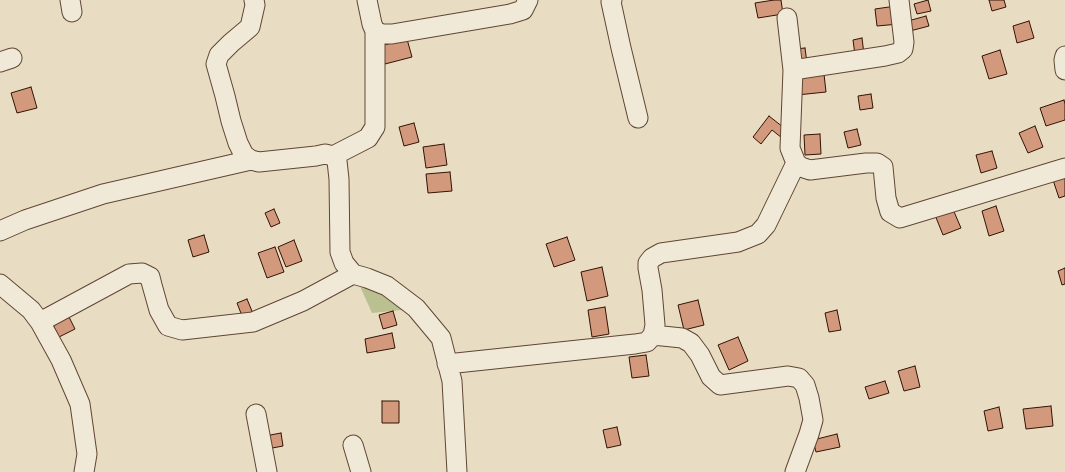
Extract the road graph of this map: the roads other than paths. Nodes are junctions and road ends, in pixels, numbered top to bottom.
1 (254, 0) edge
2 (367, 0) edge
3 (528, 0) edge
4 (612, 0) edge
5 (899, 0) edge
6 (787, 18) dead end
7 (375, 31) junction
8 (1065, 56) edge
9 (793, 70) junction
10 (1065, 70) edge
11 (638, 118) dead end
12 (333, 156) junction
13 (251, 160) junction
14 (796, 163) junction
15 (1065, 168) edge
16 (0, 231) edge
17 (352, 274) junction
18 (0, 284) edge
19 (40, 322) junction
20 (653, 335) junction
21 (447, 364) junction
22 (256, 414) dead end
23 (353, 445) dead end
24 (84, 472) edge
25 (267, 472) edge
26 (361, 472) edge
27 (457, 472) edge
28 (795, 472) edge

1 - 13 street
2 - 7 street
3 - 7 street
4 - 11 street
5 - 9 street
6 - 9 street
7 - 12 street
8 - 10 street
9 - 14 street
12 - 13 street
12 - 17 street
13 - 16 street
14 - 15 street
14 - 20 street
17 - 19 street
17 - 21 street
18 - 19 street
19 - 24 street
20 - 21 street
20 - 28 street
21 - 27 street
22 - 25 street
23 - 26 street

